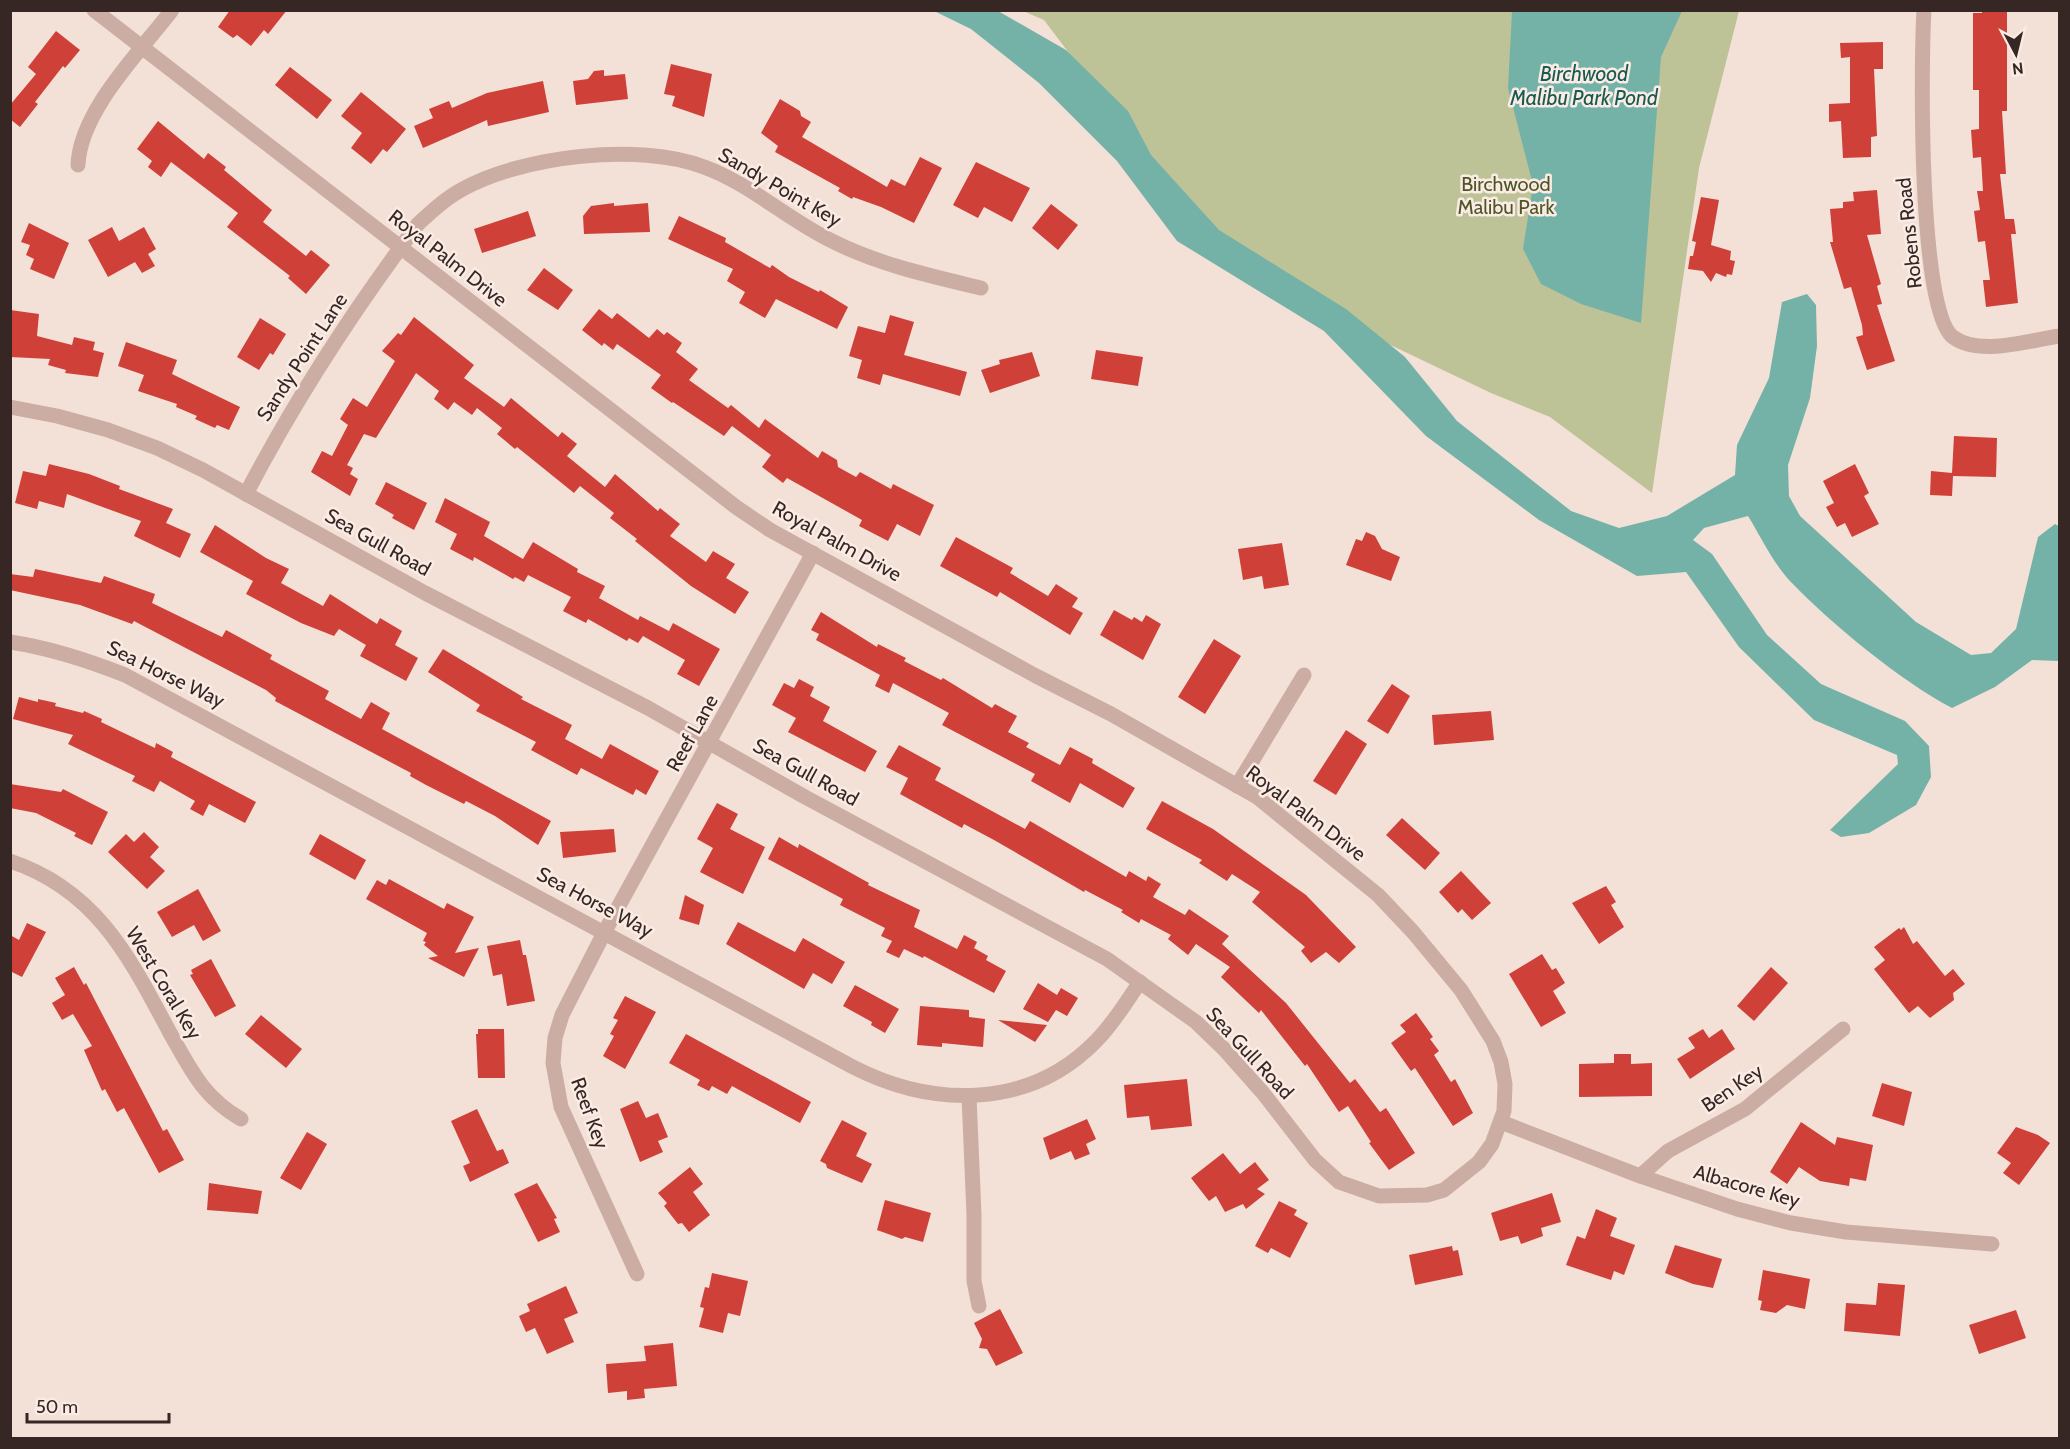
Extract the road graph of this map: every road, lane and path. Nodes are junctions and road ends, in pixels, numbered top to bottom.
1 (94, 10) edge
2 (172, 10) edge
3 (1924, 10) edge
4 (143, 48) junction
5 (78, 165) dead end
6 (401, 247) junction
7 (981, 288) dead end
8 (2060, 336) edge
9 (10, 407) edge
10 (246, 494) junction
11 (813, 553) junction
12 (10, 642) edge
13 (1304, 675) dead end
14 (710, 743) junction
15 (1237, 786) junction
16 (10, 861) edge
17 (605, 931) junction
18 (1140, 982) junction
19 (1843, 1029) dead end
20 (969, 1096) junction
21 (241, 1119) dead end
22 (1501, 1122) junction
23 (1640, 1176) junction
24 (1992, 1244) dead end
25 (637, 1274) dead end
26 (979, 1306) dead end

1 - 4 street, Royal Palm Drive
2 - 4 street
3 - 8 street, Robens Road
4 - 5 street
4 - 6 street, Royal Palm Drive
6 - 7 street, Sandy Point Key
6 - 10 street, Sandy Point Lane
6 - 11 street, Royal Palm Drive
9 - 10 street, Sea Gull Road
10 - 14 street, Sea Gull Road
11 - 14 street, Reef Lane
11 - 15 street, Royal Palm Drive
12 - 17 street, Sea Horse Way
13 - 15 street
14 - 17 street, Reef Lane
14 - 18 street, Sea Gull Road
15 - 22 street, Royal Palm Drive
16 - 21 street, West Coral Key
17 - 20 street, Sea Horse Way
17 - 25 street, Reef Key
18 - 20 street, Sea Horse Way
18 - 22 street, Sea Gull Road
19 - 23 street, Ben Key
20 - 26 street
22 - 23 street, Albacore Key
23 - 24 street, Albacore Key

